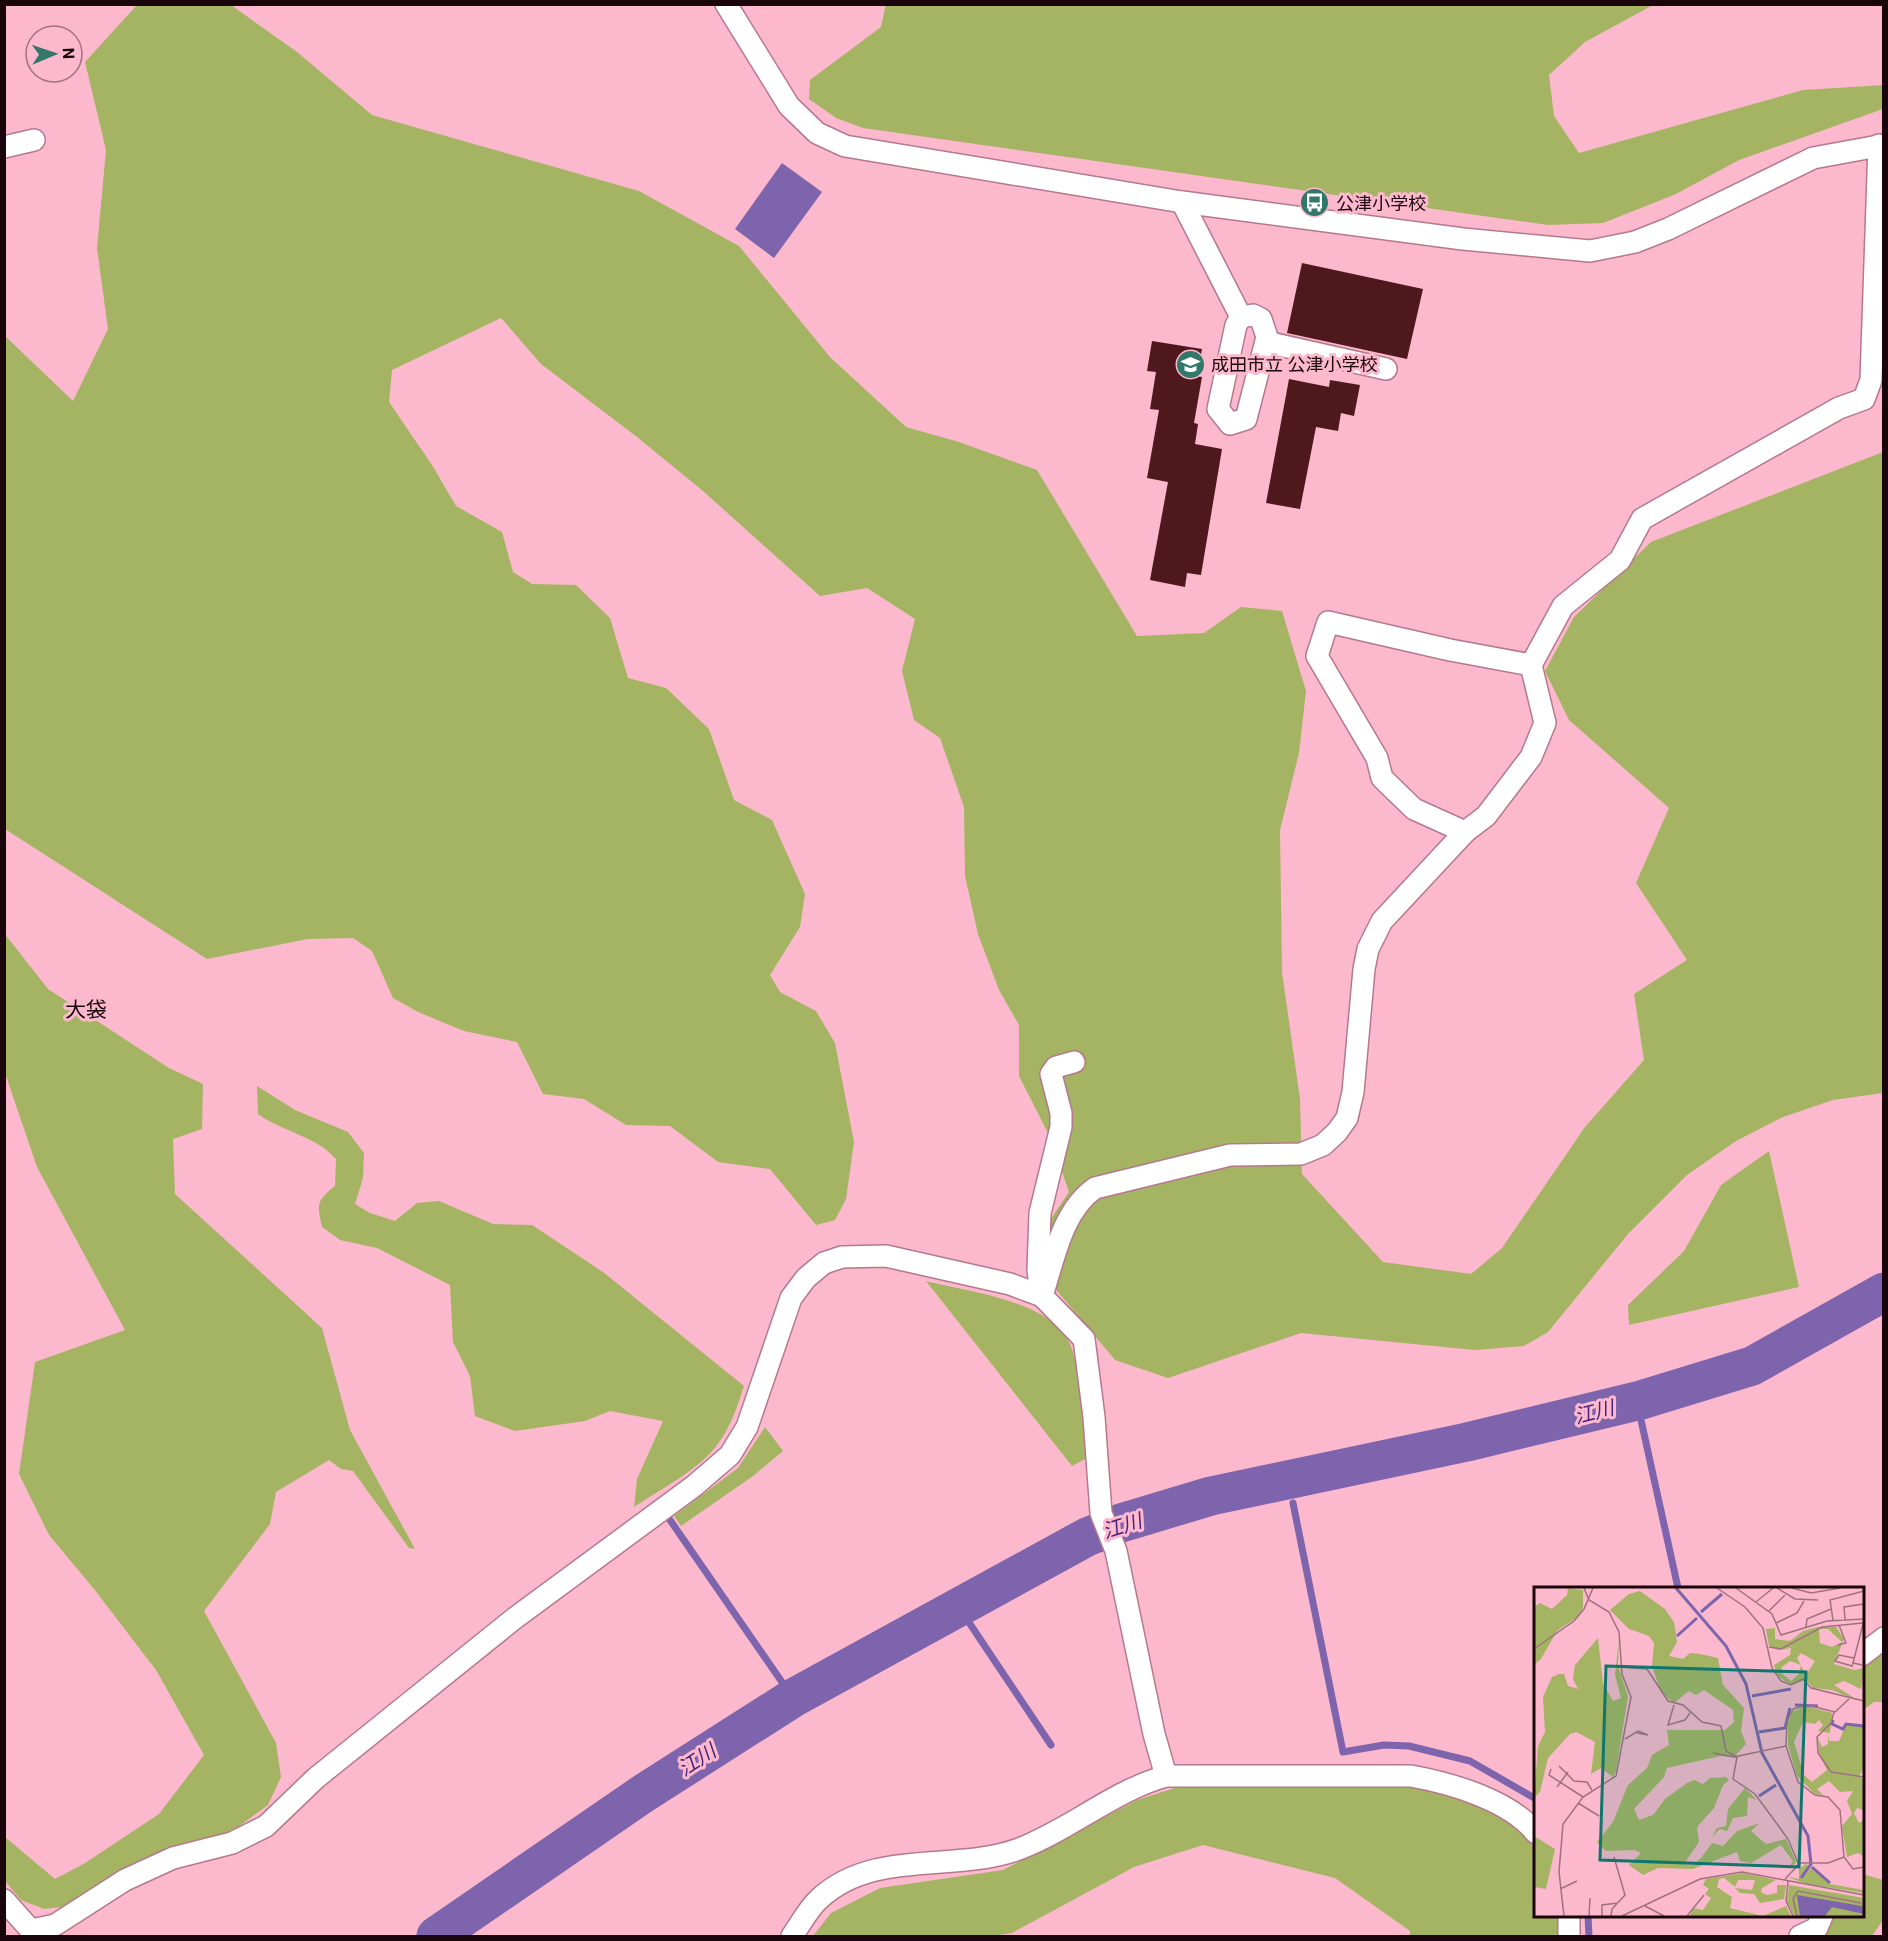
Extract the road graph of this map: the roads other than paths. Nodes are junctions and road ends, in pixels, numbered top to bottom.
1 (726, 4) edge
2 (34, 140) dead end
3 (1881, 145) edge
4 (4, 147) edge
5 (1182, 202) junction
6 (1241, 317) junction
7 (1266, 342) junction
8 (1386, 369) dead end
9 (1531, 665) junction
10 (1465, 832) junction
11 (1074, 1062) dead end
12 (1042, 1296) junction
13 (1884, 1638) edge
14 (1864, 1653) edge
15 (1166, 1776) junction
16 (1534, 1831) edge
17 (4, 1900) edge
18 (1569, 1917) edge
19 (1822, 1917) edge
20 (34, 1934) edge
21 (792, 1936) edge
22 (1569, 1936) edge
23 (1800, 1936) edge

1 - 5 street
2 - 4 street
3 - 5 street
3 - 9 street
5 - 6 street
6 - 7 street
6 - 7 street
7 - 8 street
9 - 10 street
9 - 10 street
10 - 12 street
11 - 12 street
12 - 15 street
12 - 20 street
13 - 14 street
15 - 16 street
15 - 21 street
17 - 20 street
18 - 22 street
19 - 23 street

